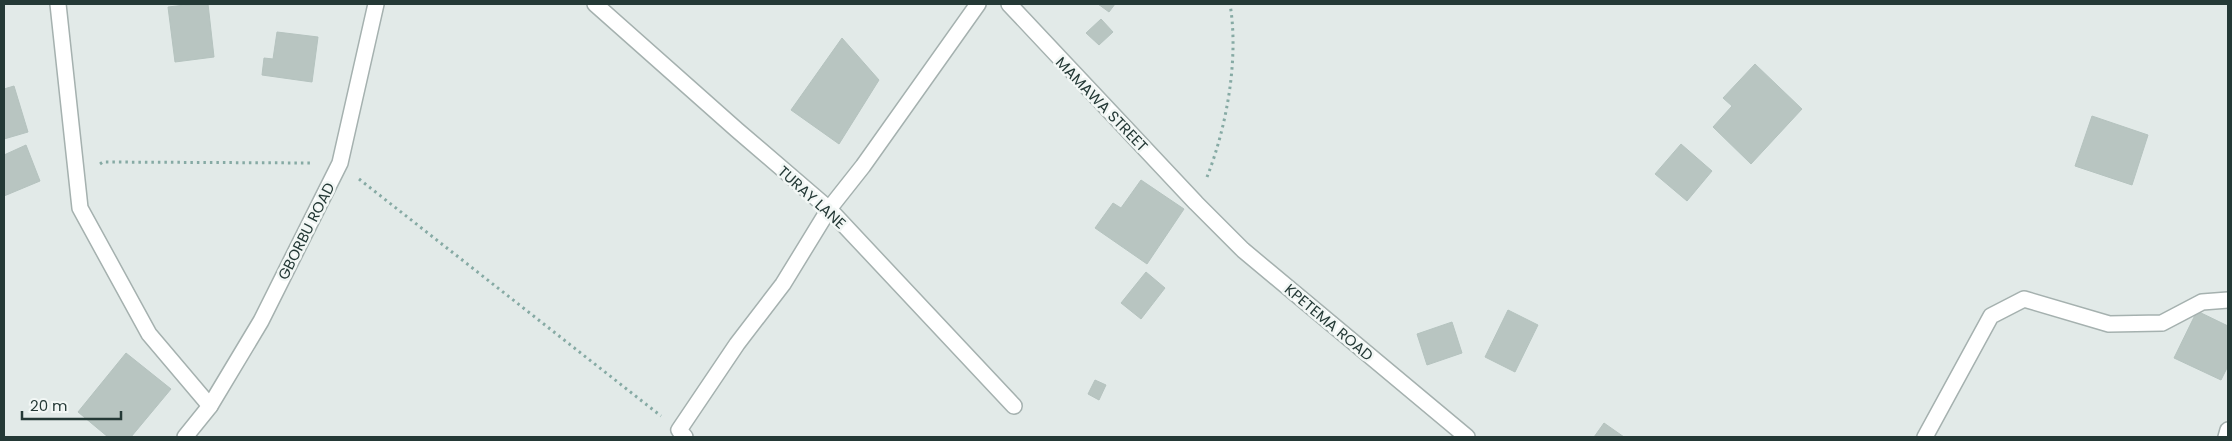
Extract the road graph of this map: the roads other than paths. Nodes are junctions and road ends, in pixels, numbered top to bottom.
1 (58, 4) edge
2 (376, 4) edge
3 (595, 4) edge
4 (978, 4) edge
5 (1008, 4) edge
6 (1196, 202) joint
7 (829, 209) junction
8 (2228, 300) edge
9 (210, 406) junction
10 (1014, 406) dead end
11 (2228, 430) edge
12 (682, 433) edge
13 (185, 437) edge
14 (1467, 437) edge
15 (1925, 437) edge
16 (2226, 437) edge

1 - 9 street
2 - 9 street, GBORBU ROAD
3 - 7 street, TURAY LANE
4 - 7 street
5 - 6 street, MAMAWA STREET
6 - 14 street, KPETEMA ROAD
7 - 10 street, TURAY LANE
7 - 12 street
8 - 15 street
9 - 13 street, GBORBU ROAD
11 - 16 street

